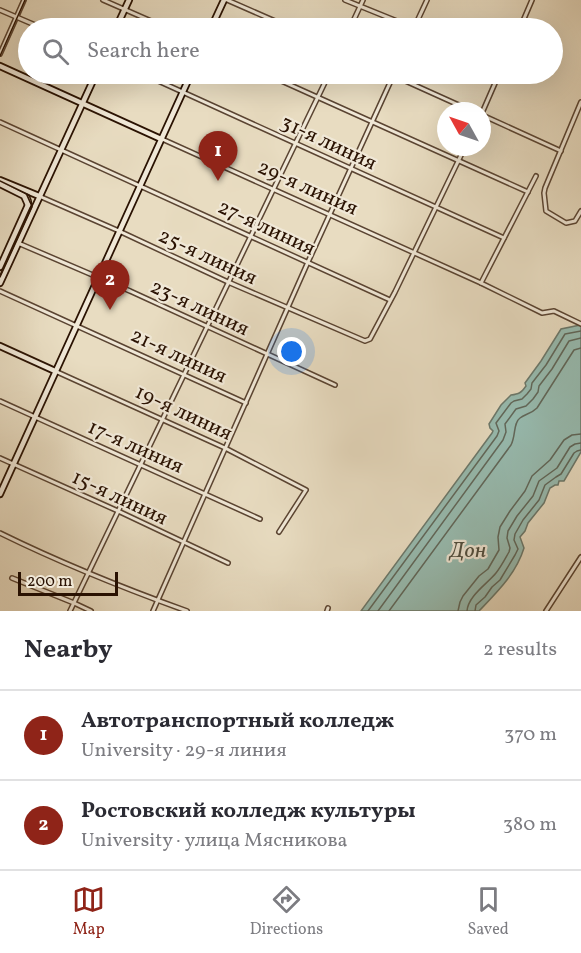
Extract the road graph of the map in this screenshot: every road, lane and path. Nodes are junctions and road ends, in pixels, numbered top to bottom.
1 (24, 0) edge
2 (103, 0) edge
3 (129, 0) edge
4 (226, 0) edge
5 (345, 0) edge
6 (363, 0) edge
7 (427, 0) edge
8 (532, 0) edge
9 (360, 7) junction
10 (124, 9) junction
11 (0, 10) edge
12 (16, 17) junction
13 (120, 18) edge
14 (144, 18) edge
15 (216, 18) edge
16 (268, 18) edge
17 (355, 18) edge
18 (388, 18) edge
19 (419, 18) edge
20 (524, 18) edge
21 (0, 54) edge
22 (0, 66) edge
23 (18, 74) edge
24 (40, 84) edge
25 (91, 84) edge
26 (164, 84) edge
27 (186, 84) edge
28 (289, 84) edge
29 (324, 84) edge
30 (388, 84) edge
31 (414, 84) edge
32 (496, 84) edge
33 (182, 92) junction
34 (318, 97) junction
35 (453, 102) edge
36 (487, 102) edge
37 (581, 102) edge
38 (82, 103) junction
39 (491, 118) edge
40 (0, 122) edge
41 (372, 122) junction
42 (161, 139) junction
43 (296, 143) junction
44 (60, 150) junction
45 (561, 151) junction
46 (460, 156) edge
47 (458, 161) junction
48 (351, 168) junction
49 (536, 176) dead end
50 (0, 182) edge
51 (140, 185) junction
52 (273, 189) junction
53 (528, 192) junction
54 (39, 196) junction
55 (28, 205) junction
56 (436, 208) junction
57 (581, 211) edge
58 (330, 214) junction
59 (119, 231) junction
60 (250, 235) junction
61 (504, 238) junction
62 (18, 243) junction
63 (414, 253) junction
64 (308, 262) junction
65 (0, 267) edge
66 (98, 277) junction
67 (228, 282) junction
68 (481, 283) junction
69 (0, 284) edge
70 (0, 291) edge
71 (390, 300) junction
72 (287, 308) junction
73 (581, 324) edge
74 (76, 325) junction
75 (207, 327) junction
76 (0, 346) edge
77 (267, 355) junction
78 (55, 371) junction
79 (184, 374) junction
80 (335, 385) dead end
81 (0, 401) edge
82 (246, 403) junction
83 (36, 417) junction
84 (162, 420) junction
85 (225, 448) junction
86 (0, 458) edge
87 (14, 464) junction
88 (141, 466) junction
89 (205, 493) junction
90 (0, 494) edge
91 (118, 511) junction
92 (260, 519) dead end
93 (279, 532) dead end
94 (0, 533) edge
95 (184, 542) junction
96 (581, 557) edge
97 (228, 563) dead end
98 (88, 573) junction
99 (12, 578) dead end
100 (158, 600) junction
101 (74, 603) junction
102 (70, 611) edge
103 (91, 611) edge
104 (153, 611) edge
105 (187, 611) edge
106 (546, 611) edge

1 - 12 street
2 - 10 street
3 - 10 main road
4 - 15 main road
4 - 16 street
5 - 9 street
6 - 9 street
7 - 19 street
8 - 20 street
9 - 17 street
9 - 18 street
10 - 13 main road
10 - 14 street
11 - 12 street
12 - 21 street
22 - 23 main road, 29-я линия
24 - 38 main road, 29-я линия
25 - 38 main road
26 - 33 street, 31-я линия
27 - 33 main road
28 - 34 street
29 - 34 street
30 - 41 street
31 - 35 street
32 - 36 street
33 - 42 main road
33 - 43 street, 31-я линия
34 - 41 street
34 - 43 street
37 - 45 street
38 - 42 main road, 29-я линия
38 - 44 main road
39 - 45 street
40 - 44 street, 27-я линия
41 - 47 street
41 - 48 street
42 - 51 main road
42 - 52 street, 29-я линия
43 - 48 street, 31-я линия
43 - 52 street
44 - 51 street, 27-я линия
44 - 54 main road
45 - 57 street
46 - 47 street
47 - 53 street
47 - 56 street
48 - 56 street, 31-я линия
48 - 58 street
49 - 53 street
50 - 54 main road
50 - 55 main road
51 - 59 main road
51 - 60 street, 27-я линия
52 - 58 street, 29-я линия
52 - 60 street
53 - 61 street
54 - 55 main road
54 - 59 street, 25-я линия
54 - 62 main road
55 - 65 main road
56 - 61 street, 31-я линия
56 - 63 street
58 - 63 street, 29-я линия
58 - 64 street
59 - 66 main road
59 - 67 street, 25-я линия
60 - 64 street, 27-я линия
60 - 67 street
61 - 68 street
62 - 66 street, 23-я линия
62 - 69 main road
63 - 68 street, 29-я линия
63 - 71 street
64 - 71 street, 27-я линия
64 - 72 street
66 - 74 main road
66 - 75 street, 23-я линия
67 - 72 street, 25-я линия
67 - 75 street
68 - 73 street, 29-я линия
70 - 74 street, 21-я линия
71 - 72 street, 25-я линия
72 - 77 street
74 - 78 main road
74 - 79 street, 21-я линия
75 - 77 street, 23-я линия
75 - 79 street
76 - 78 main road, 19-я линия
77 - 80 street, 23-я линия
77 - 82 street
78 - 83 main road
78 - 84 street, 19-я линия
79 - 82 street, 21-я линия
79 - 84 street
81 - 83 street, 17-я линия
82 - 85 street
83 - 87 main road
83 - 88 street, 17-я линия
84 - 85 street, 19-я линия
84 - 88 street
85 - 89 street
85 - 93 street, 19-я линия
86 - 87 street, 15-я линия
87 - 90 main road
87 - 91 street, 15-я линия
88 - 89 street, 17-я линия
88 - 91 street
89 - 92 street, 17-я линия
89 - 95 street
91 - 95 street, 15-я линия
91 - 98 street
94 - 98 street
95 - 97 street, 15-я линия
95 - 100 street
96 - 106 street
98 - 100 street
98 - 101 street
99 - 101 street
100 - 104 street
100 - 105 street
101 - 102 street
101 - 103 street

